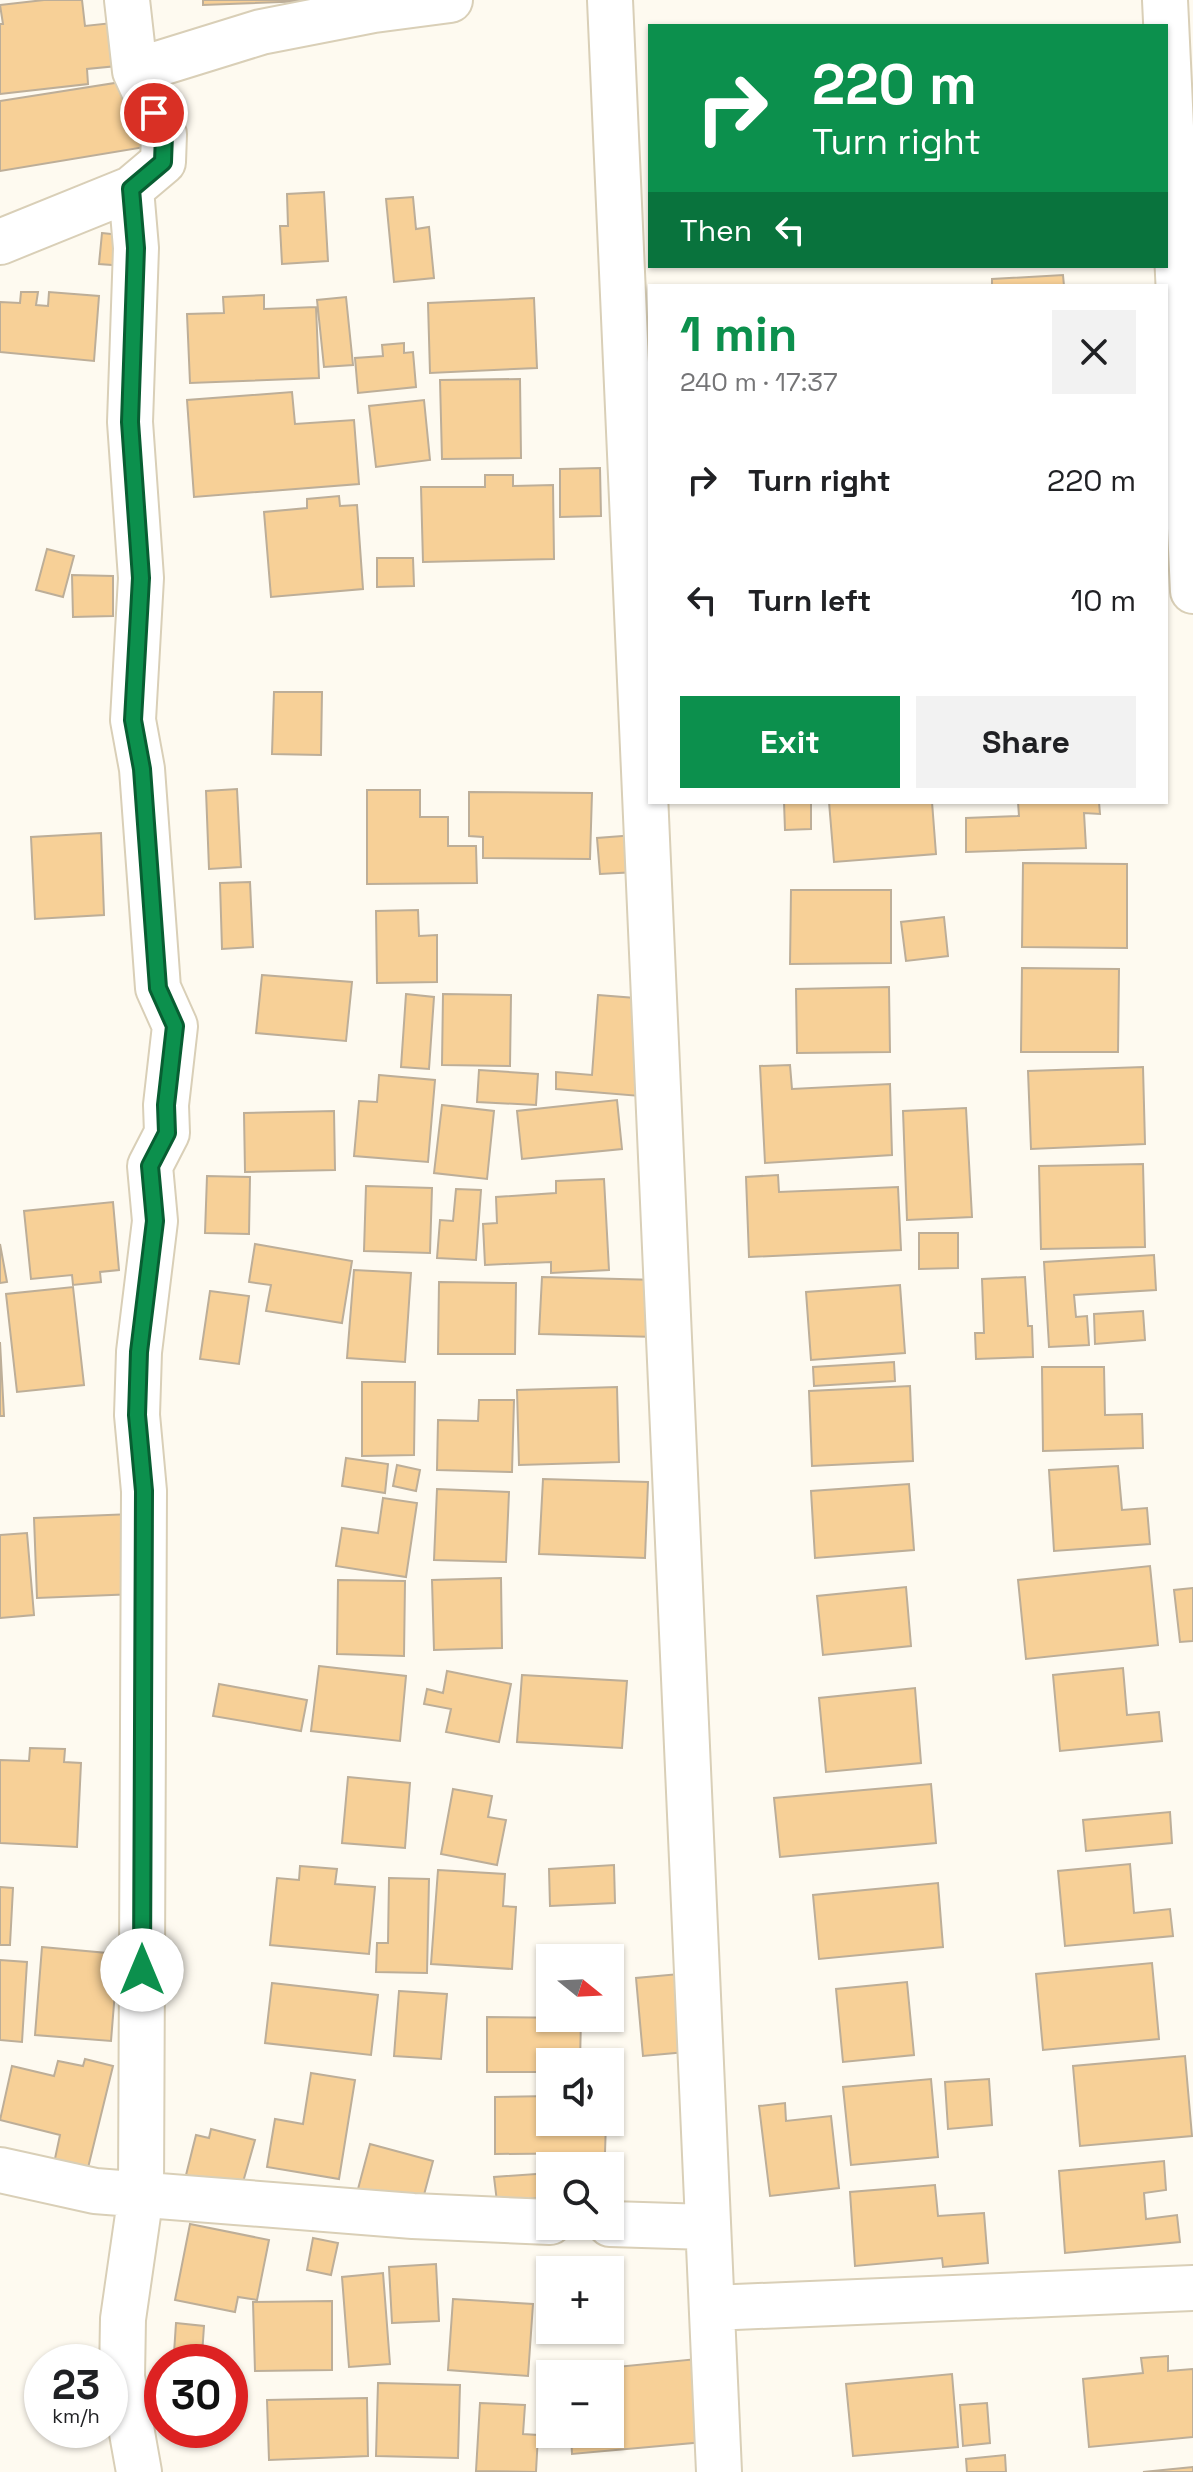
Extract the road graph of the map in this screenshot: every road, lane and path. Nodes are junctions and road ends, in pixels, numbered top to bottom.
1 (127, 0) edge
2 (450, 0) edge
3 (610, 0) edge
4 (1165, 0) edge
5 (1166, 24) edge
6 (1168, 63) edge
7 (135, 71) junction
8 (131, 189) junction
9 (0, 242) edge
10 (1193, 591) edge
11 (0, 2170) edge
12 (141, 2194) junction
13 (536, 2221) edge
14 (624, 2224) edge
15 (707, 2227) junction
16 (1193, 2288) edge
17 (712, 2308) junction
18 (139, 2472) edge
19 (719, 2472) edge

1 - 7 street
2 - 7 street
3 - 15 street
4 - 5 street
6 - 10 street
7 - 8 street
8 - 9 street
8 - 12 street
11 - 12 street
12 - 13 street
12 - 18 street
14 - 15 street
15 - 17 street
16 - 17 street
17 - 19 street

